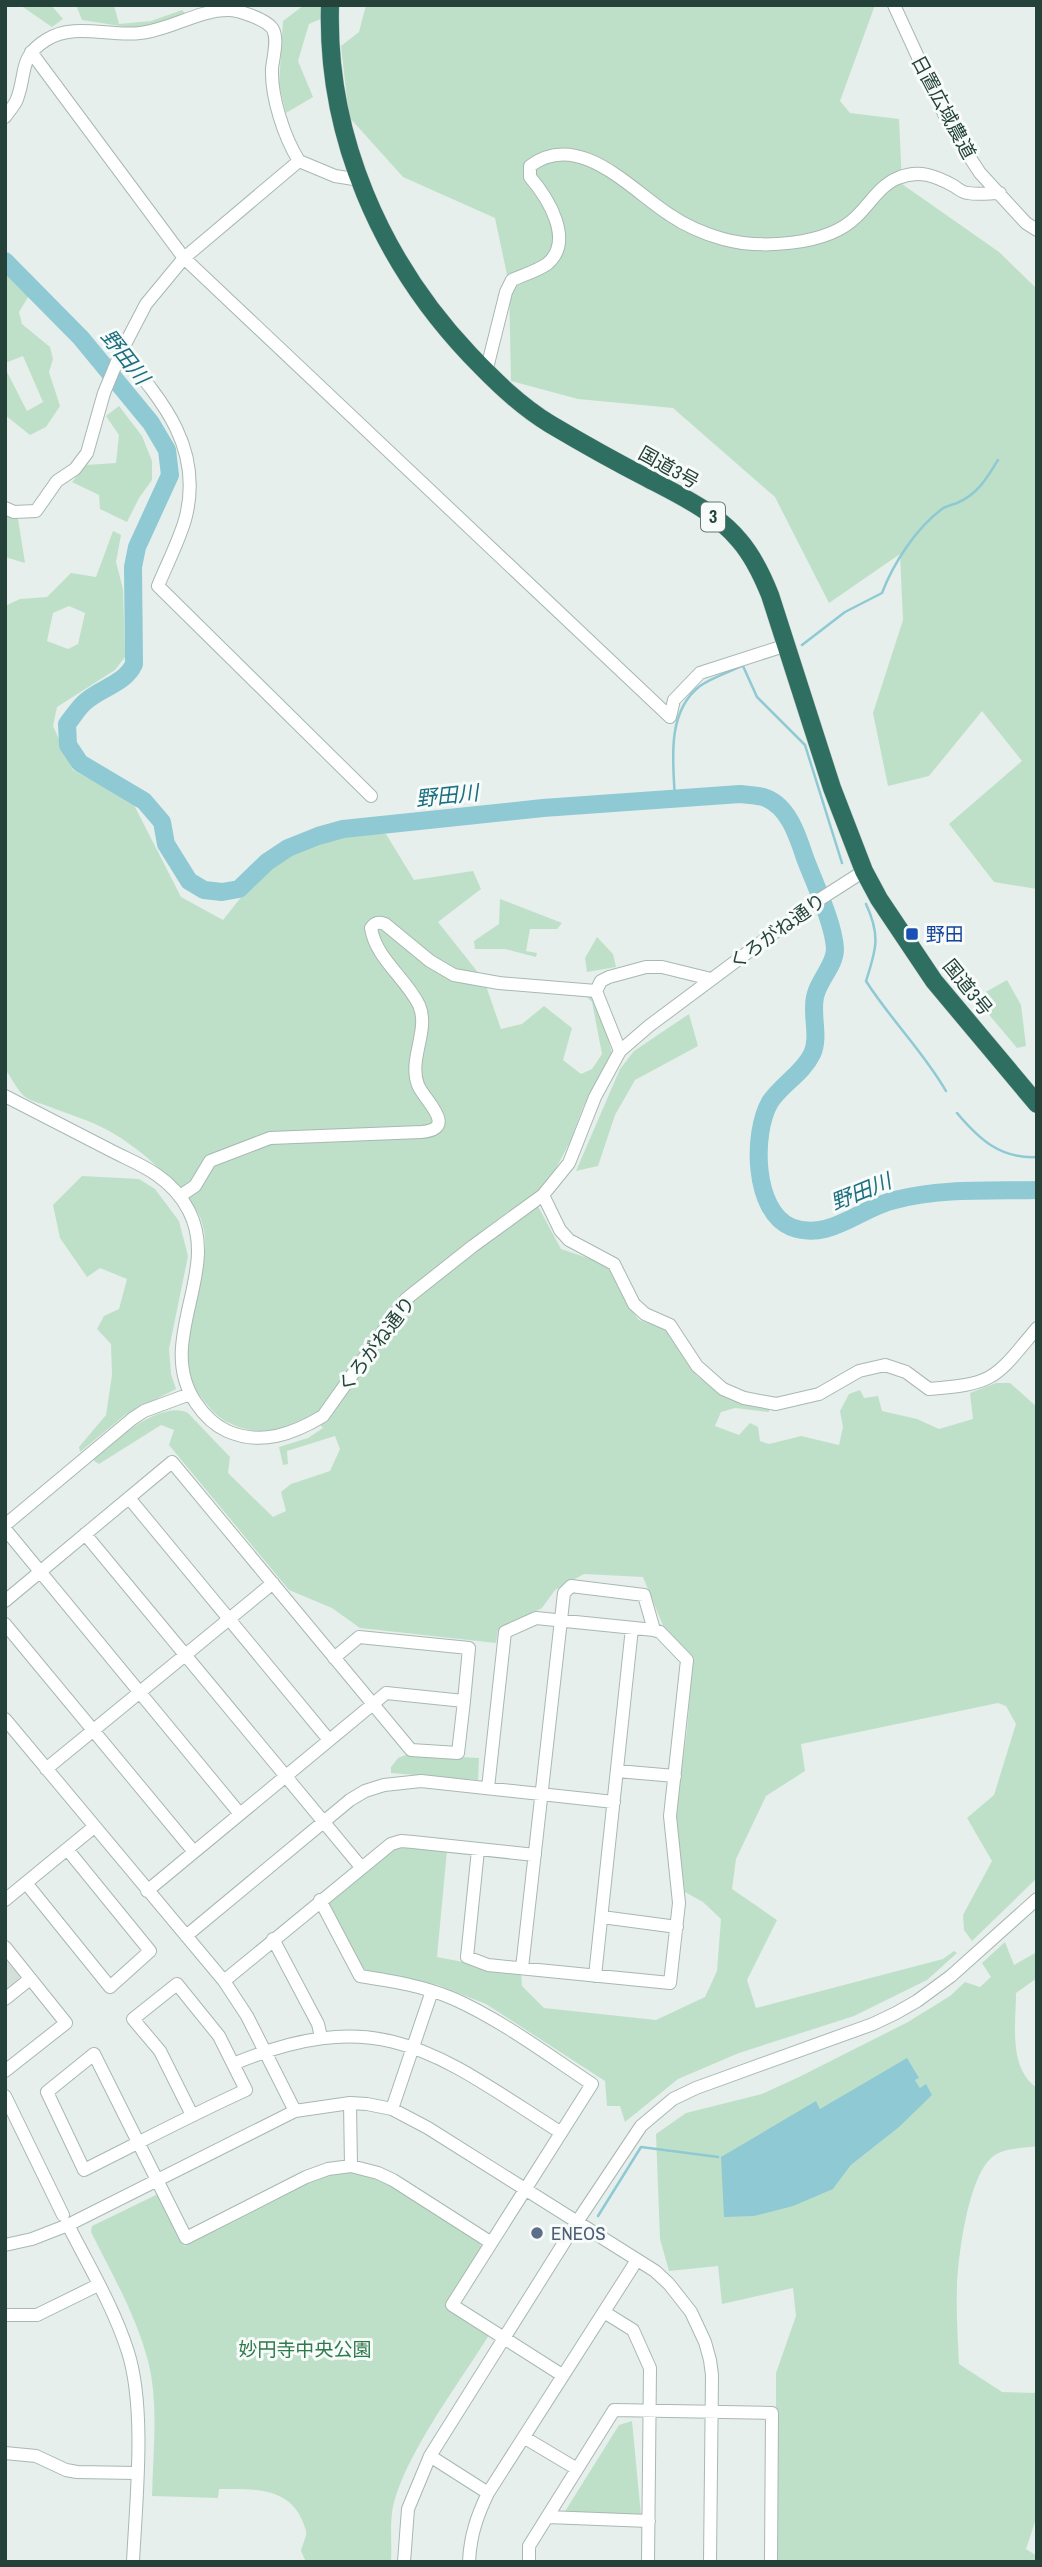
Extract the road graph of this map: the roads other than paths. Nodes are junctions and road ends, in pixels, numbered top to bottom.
1 (894, 5) edge
2 (331, 9) edge
3 (30, 52) junction
4 (5, 117) edge
5 (299, 160) junction
6 (360, 180) junction
7 (1000, 193) junction
8 (1037, 230) edge
9 (184, 258) junction
10 (119, 356) junction
11 (486, 372) junction
12 (5, 508) edge
13 (787, 645) junction
14 (371, 796) dead end
15 (864, 871) junction
16 (711, 979) junction
17 (596, 991) junction
18 (620, 1051) junction
19 (6, 1094) edge
20 (1037, 1104) edge
21 (543, 1195) junction
22 (180, 1196) junction
23 (1037, 1328) edge
24 (190, 1394) junction
25 (129, 1498) junction
26 (5, 1527) edge
27 (85, 1534) junction
28 (40, 1571) junction
29 (272, 1583) junction
30 (5, 1601) edge
31 (229, 1619) junction
32 (560, 1621) junction
33 (5, 1624) edge
34 (632, 1628) junction
35 (653, 1630) junction
36 (185, 1655) junction
37 (334, 1658) junction
38 (140, 1692) junction
39 (464, 1701) junction
40 (373, 1704) junction
41 (5, 1719) edge
42 (93, 1730) junction
43 (330, 1740) junction
44 (46, 1769) junction
45 (617, 1771) junction
46 (286, 1776) junction
47 (675, 1776) junction
48 (488, 1788) junction
49 (541, 1794) junction
50 (614, 1802) junction
51 (240, 1814) junction
52 (324, 1822) junction
53 (94, 1827) junction
54 (67, 1849) junction
55 (478, 1850) junction
56 (194, 1852) junction
57 (535, 1855) junction
58 (361, 1867) junction
59 (26, 1883) junction
60 (148, 1891) junction
61 (1037, 1899) edge
62 (5, 1900) edge
63 (320, 1900) junction
64 (602, 1917) junction
65 (677, 1927) junction
66 (186, 1936) junction
67 (274, 1939) junction
68 (5, 1947) edge
69 (522, 1968) junction
70 (596, 1976) junction
71 (30, 1979) junction
72 (224, 1981) junction
73 (432, 1991) junction
74 (5, 1999) edge
75 (321, 2037) junction
76 (414, 2046) junction
77 (265, 2050) junction
78 (233, 2064) junction
79 (5, 2071) edge
80 (5, 2096) edge
81 (350, 2103) junction
82 (392, 2109) junction
83 (295, 2111) junction
84 (192, 2115) junction
85 (560, 2132) junction
86 (139, 2143) junction
87 (351, 2166) junction
88 (157, 2180) junction
89 (525, 2188) junction
90 (65, 2220) junction
91 (577, 2222) junction
92 (490, 2242) junction
93 (5, 2245) edge
94 (636, 2260) junction
95 (98, 2285) junction
96 (604, 2312) junction
97 (5, 2315) edge
98 (505, 2339) junction
99 (562, 2375) junction
100 (649, 2410) junction
101 (711, 2410) junction
102 (525, 2438) junction
103 (5, 2453) edge
104 (430, 2456) junction
105 (576, 2469) junction
106 (136, 2473) junction
107 (488, 2493) junction
108 (547, 2517) junction
109 (649, 2521) junction
110 (133, 2562) edge
111 (404, 2562) edge
112 (469, 2562) edge
113 (529, 2562) edge
114 (648, 2562) edge
115 (710, 2562) edge
116 (771, 2562) edge

1 - 7 street, 日置広域農道
2 - 6 highway, 国道3号 / 3
3 - 4 street
3 - 5 street
3 - 9 street
5 - 6 street
5 - 9 street
6 - 11 highway, 国道3号 / 3
7 - 8 street, 日置広域農道
7 - 11 street
9 - 10 street
9 - 13 street
10 - 12 street
10 - 14 street
11 - 13 highway, 国道3号 / 3
13 - 15 highway, 国道3号 / 3
15 - 16 street, くろがね通り
15 - 20 highway, 国道3号 / 3
16 - 17 street
16 - 18 street, くろがね通り
17 - 18 street
17 - 22 street
18 - 21 street, くろがね通り
19 - 22 street, くろがね通り
21 - 23 street
21 - 24 street, くろがね通り
22 - 24 street, くろがね通り
24 - 26 street
25 - 27 street
25 - 29 street
25 - 31 street
26 - 28 street
27 - 28 street
27 - 36 street
28 - 30 street
28 - 38 street
29 - 31 street
29 - 37 street
31 - 36 street
31 - 43 street
32 - 34 street
32 - 35 street
32 - 48 street
32 - 49 street
33 - 42 street
34 - 35 street
34 - 45 street
35 - 47 street
36 - 38 street
36 - 46 street
37 - 39 street
37 - 40 street
38 - 42 street
38 - 51 street
39 - 40 street
39 - 40 street
40 - 43 street
41 - 44 street
42 - 44 street
42 - 56 street
43 - 46 street
44 - 53 street
45 - 47 street
45 - 50 street
46 - 51 street
46 - 52 street
47 - 65 street
48 - 49 street
48 - 52 street
49 - 50 street
49 - 57 street
50 - 64 street
51 - 56 street
52 - 58 street
52 - 66 street
53 - 54 street
53 - 60 street
54 - 59 street
54 - 59 street
55 - 57 street
55 - 58 street
55 - 69 street
56 - 60 street
57 - 69 street
58 - 63 street
59 - 62 street
60 - 66 street
61 - 91 street
63 - 67 street
63 - 73 street
64 - 65 street
64 - 70 street
65 - 70 street
66 - 72 street
67 - 72 street
67 - 75 street
68 - 71 street
69 - 70 street
71 - 74 street
71 - 79 street
72 - 77 street
73 - 76 street
73 - 85 street
75 - 76 street
75 - 77 street
76 - 82 street
76 - 85 street
77 - 78 street
77 - 83 street
78 - 84 street
78 - 84 street
80 - 90 street
81 - 82 street
81 - 83 street
81 - 87 street
82 - 89 street
83 - 88 street
84 - 86 street
85 - 89 street
86 - 86 street
86 - 88 street
87 - 88 street
87 - 92 street
88 - 90 street
89 - 91 street
89 - 92 street
90 - 93 street
90 - 95 street
91 - 94 street
91 - 98 street
92 - 98 street
94 - 96 street
94 - 101 street
95 - 97 street
95 - 106 street
96 - 99 street
96 - 100 street
98 - 99 street
98 - 104 street
99 - 102 street
100 - 101 street
100 - 105 street
100 - 109 street
101 - 115 street
101 - 116 street
102 - 105 street
102 - 107 street
103 - 106 street
104 - 107 street
104 - 111 street
105 - 108 street
106 - 110 street
107 - 112 street
108 - 109 street
108 - 113 street
109 - 114 street

